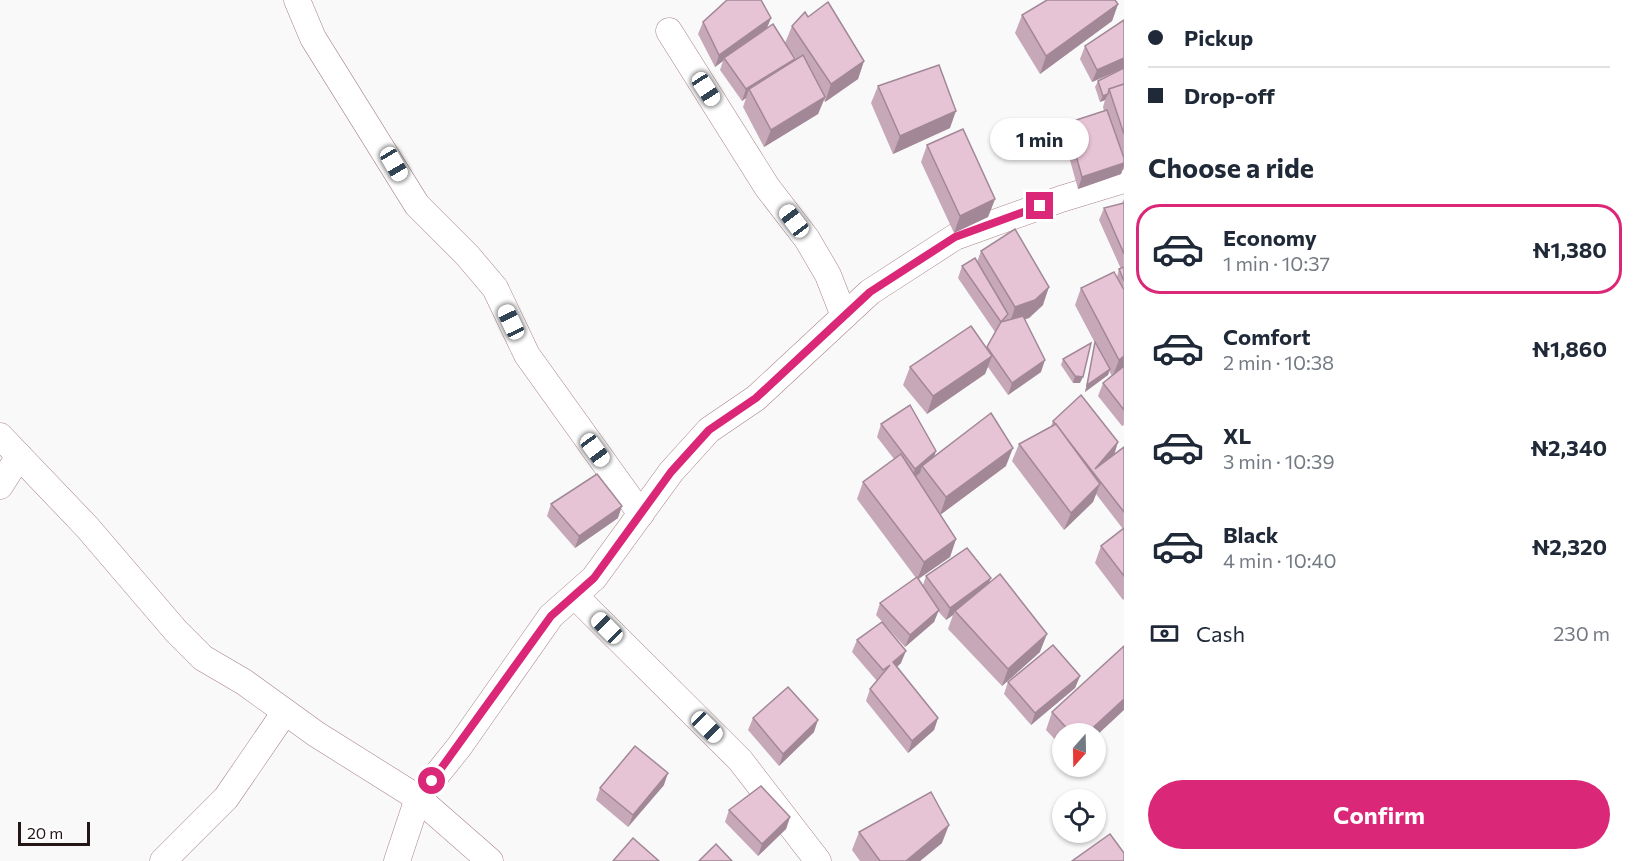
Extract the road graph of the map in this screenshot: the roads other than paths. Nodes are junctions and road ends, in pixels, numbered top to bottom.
1 (297, 0) edge
2 (669, 31) dead end
3 (1124, 180) edge
4 (844, 316) junction
5 (0, 436) edge
6 (19, 456) junction
7 (0, 486) edge
8 (641, 514) junction
9 (574, 596) junction
10 (285, 712) junction
11 (418, 798) junction
12 (163, 861) edge
13 (397, 861) edge
14 (490, 861) edge
15 (818, 861) edge

1 - 8 street
2 - 4 street
3 - 4 street
4 - 8 street
5 - 6 street
6 - 7 street
6 - 10 street
8 - 9 street
9 - 11 street
9 - 15 street
10 - 11 street
10 - 12 street
11 - 13 street
11 - 14 street

